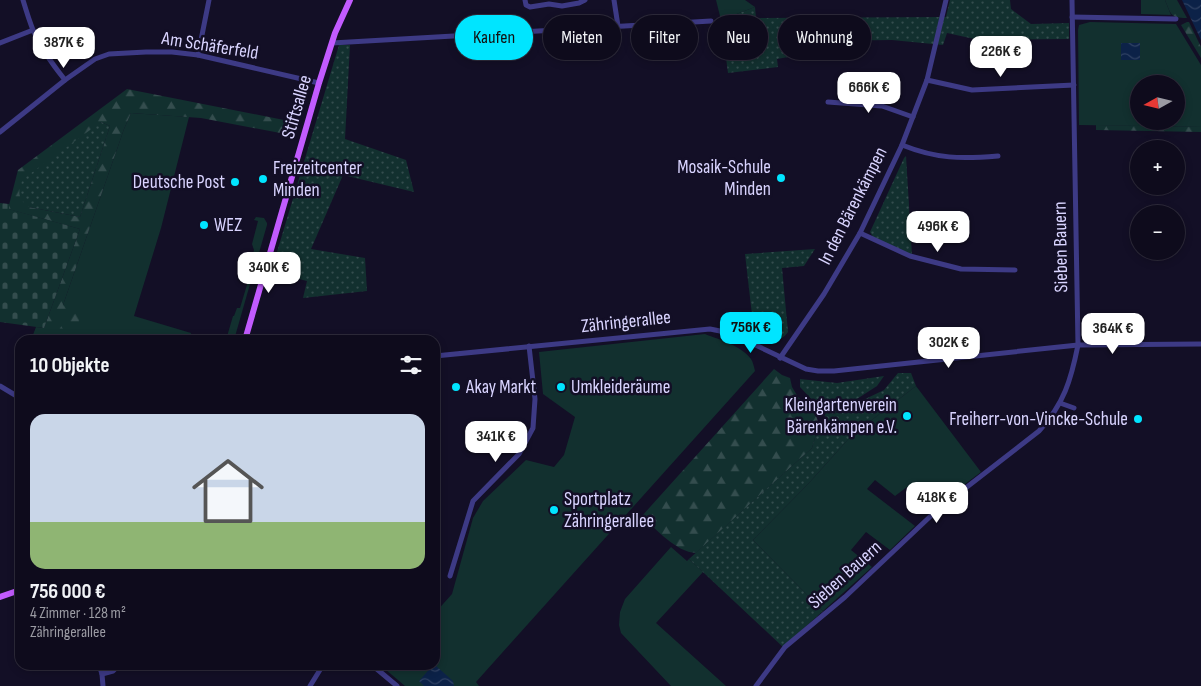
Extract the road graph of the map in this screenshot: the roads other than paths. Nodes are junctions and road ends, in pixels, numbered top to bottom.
1 (23, 0) edge
2 (209, 0) edge
3 (350, 0) edge
4 (525, 0) edge
5 (585, 0) edge
6 (614, 0) edge
7 (946, 0) edge
8 (1072, 0) edge
9 (616, 15) edge
10 (1072, 17) junction
11 (1176, 20) dead end
12 (708, 21) edge
13 (621, 26) edge
14 (33, 30) junction
15 (543, 30) edge
16 (0, 43) edge
17 (332, 43) junction
18 (198, 55) junction
19 (66, 80) junction
20 (927, 80) junction
21 (319, 82) junction
22 (1074, 85) junction
23 (828, 102) dead end
24 (913, 117) junction
25 (0, 132) edge
26 (902, 145) junction
27 (998, 156) dead end
28 (860, 233) junction
29 (1015, 270) dead end
30 (245, 335) edge
31 (1201, 344) edge
32 (1078, 345) junction
33 (529, 346) junction
34 (440, 355) edge
35 (780, 358) junction
36 (0, 386) edge
37 (15, 395) edge
38 (1060, 403) junction
39 (1074, 408) dead end
40 (450, 576) dead end
41 (15, 592) edge
42 (0, 596) edge
43 (100, 670) edge
44 (114, 670) edge
45 (320, 670) edge
46 (378, 670) edge
47 (102, 674) junction
48 (103, 686) edge
49 (310, 686) edge
50 (397, 686) edge
51 (756, 686) edge

1 - 14 street
2 - 18 street
3 - 17 main road, Stiftsallee
4 - 5 street
6 - 9 street
7 - 20 street, In den Bärenkämpen
8 - 10 street, Sieben Bauern
10 - 11 street
10 - 22 street, Sieben Bauern
12 - 13 street
14 - 16 street
14 - 19 street
15 - 17 street
17 - 21 main road, Stiftsallee
18 - 19 street, Am Schäferfeld
18 - 21 street, Am Schäferfeld
19 - 25 street, Am Schäferfeld
20 - 22 street
20 - 24 street, In den Bärenkämpen
21 - 30 main road, Stiftsallee
22 - 32 street, Sieben Bauern
23 - 24 street
24 - 26 street, In den Bärenkämpen
26 - 27 street
26 - 28 street, In den Bärenkämpen
28 - 29 street
28 - 35 street, In den Bärenkämpen
31 - 32 street, Zähringerallee
32 - 35 street, Zähringerallee
32 - 38 street, Sieben Bauern
33 - 34 street, Zähringerallee
33 - 35 street, Zähringerallee
33 - 40 street
36 - 37 street
38 - 39 street
38 - 51 street, Sieben Bauern
41 - 42 main road
43 - 47 street
44 - 47 street
45 - 49 street
46 - 50 street
47 - 48 street

